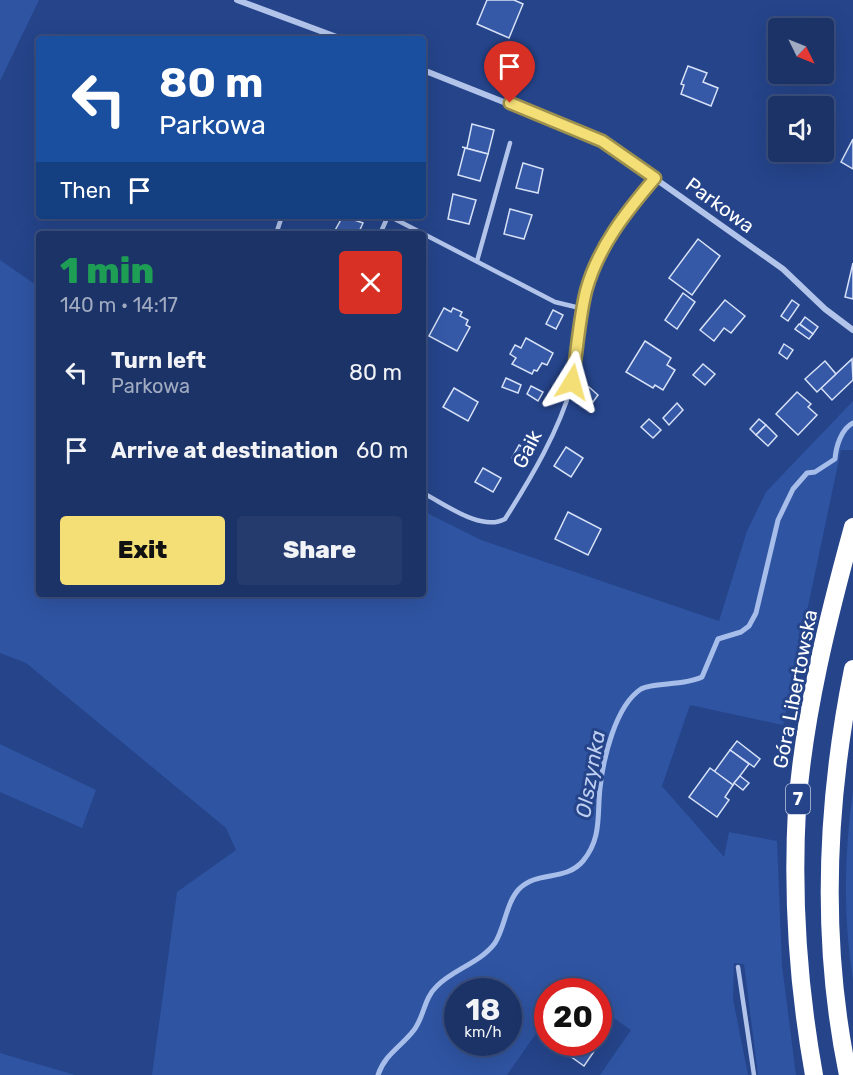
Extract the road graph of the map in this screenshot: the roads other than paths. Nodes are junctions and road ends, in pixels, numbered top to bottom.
1 (237, 0) edge
2 (254, 3) edge
3 (335, 36) edge
4 (426, 71) edge
5 (510, 143) dead end
6 (655, 178) junction
7 (395, 219) edge
8 (418, 231) edge
9 (426, 235) edge
10 (477, 261) junction
11 (584, 309) junction
12 (853, 330) edge
13 (426, 494) edge
14 (853, 527) edge
15 (853, 669) edge
16 (738, 967) dead end
17 (754, 1075) edge
18 (814, 1075) edge
19 (848, 1075) edge

1 - 2 street
2 - 3 street
4 - 6 street, Parkowa
5 - 10 lane
6 - 11 lane, Gaik
6 - 12 street, Parkowa
7 - 8 lane
9 - 10 lane
10 - 11 lane
11 - 13 lane, Gaik
14 - 18 highway, Góra Libertowska / 7
15 - 19 highway, 7
16 - 17 lane

